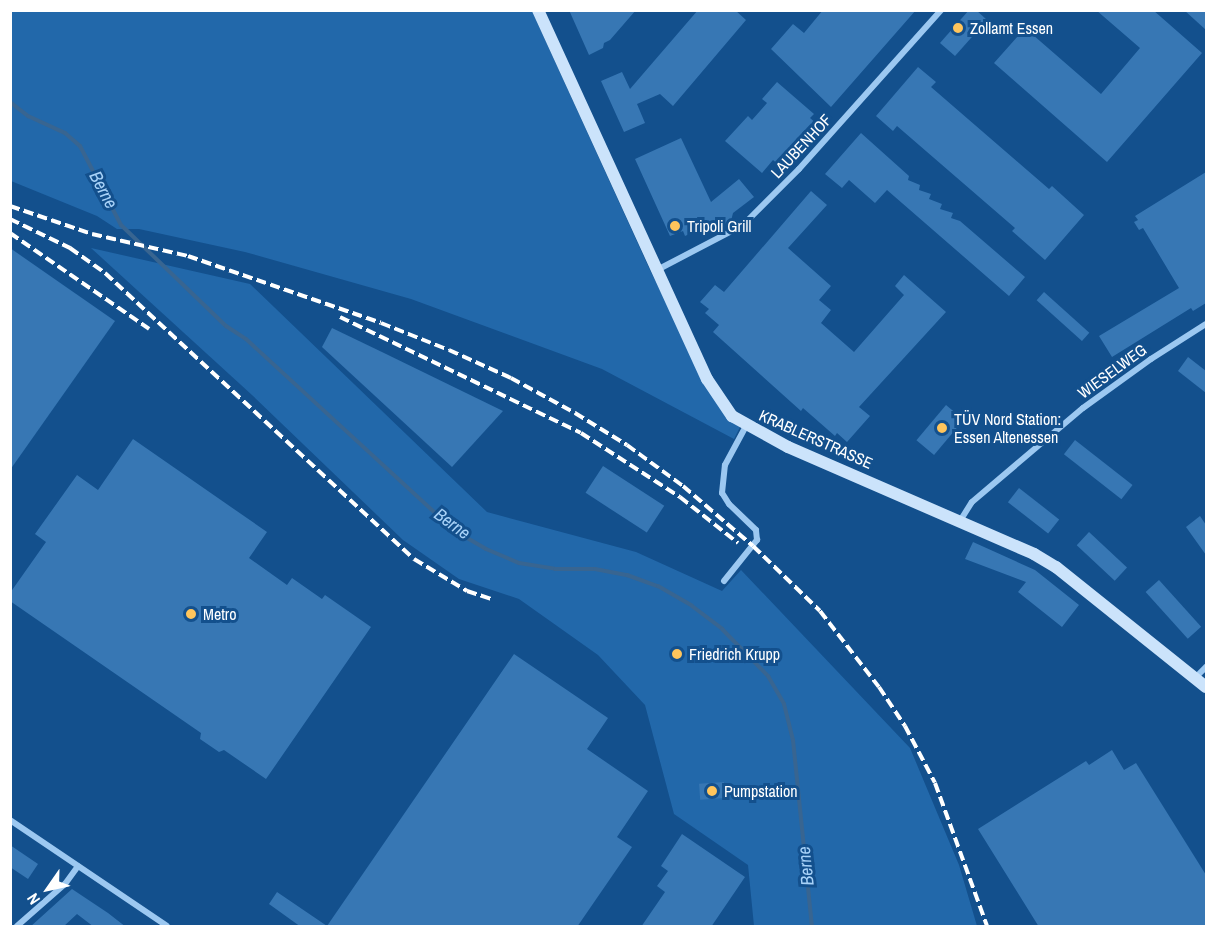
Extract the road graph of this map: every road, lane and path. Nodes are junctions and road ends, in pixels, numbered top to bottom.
1 (538, 10) edge
2 (941, 10) edge
3 (657, 270) junction
4 (1206, 324) edge
5 (746, 426) junction
6 (960, 521) junction
7 (724, 581) dead end
8 (1206, 667) edge
9 (1195, 678) junction
10 (1206, 687) edge
11 (10, 820) edge
12 (78, 866) junction
13 (17, 927) edge
14 (167, 927) edge

1 - 3 street, KRABLERSTRASSE
2 - 3 street, LAUBENHOF
3 - 5 street, KRABLERSTRASSE
4 - 6 street, WIESELWEG
5 - 6 street, KRABLERSTRASSE
5 - 7 street
6 - 9 street, KRABLERSTRASSE
8 - 9 street
9 - 10 street, KRABLERSTRASSE
11 - 12 street
12 - 13 street
12 - 14 street

